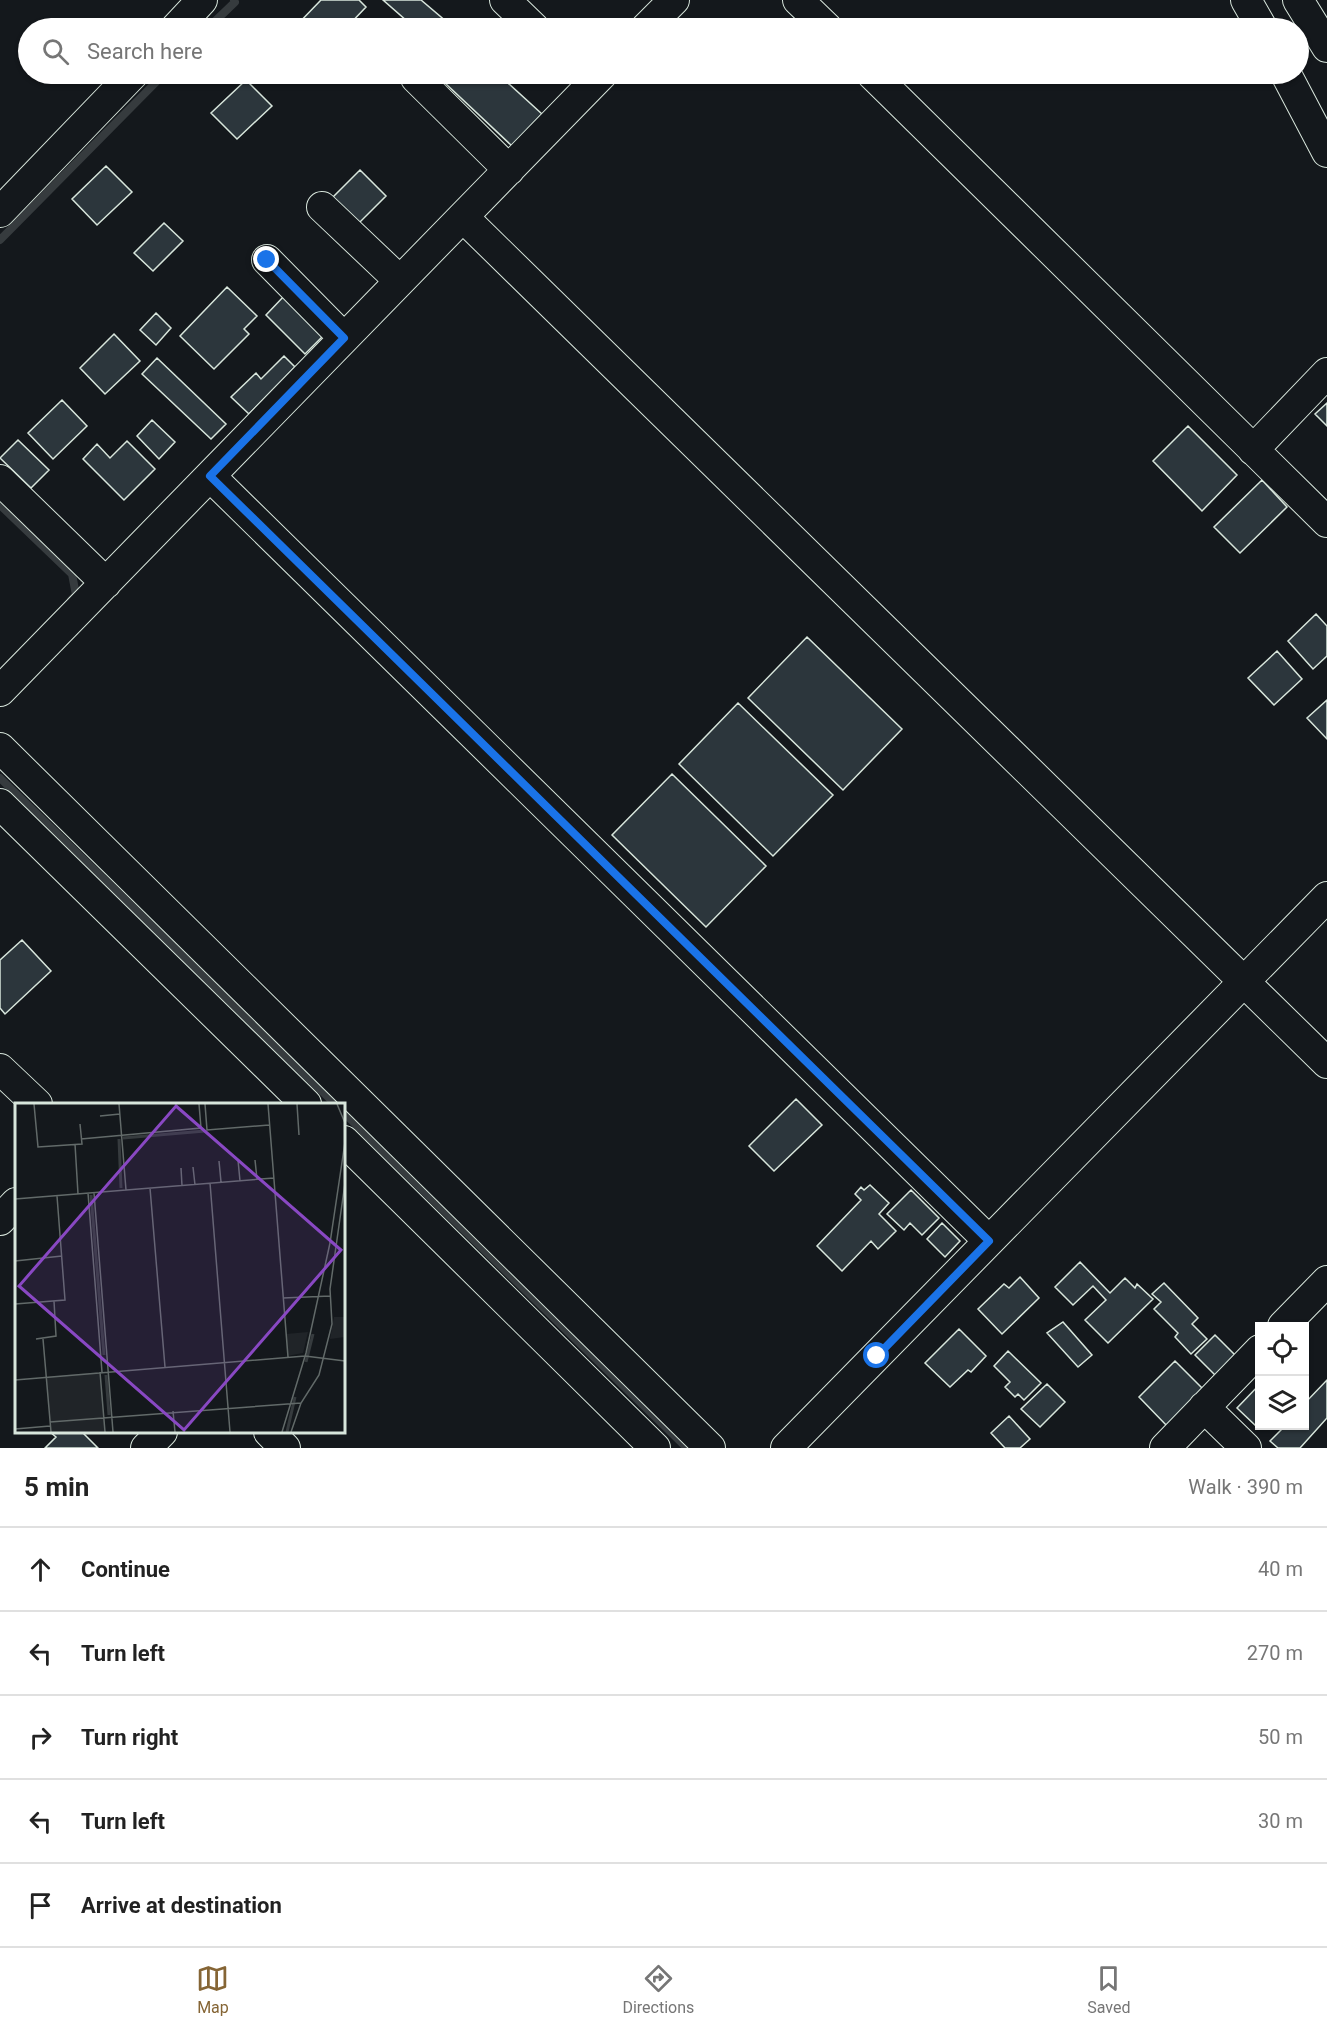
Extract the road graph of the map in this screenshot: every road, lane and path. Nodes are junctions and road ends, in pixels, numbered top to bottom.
1 (202, 0) edge
2 (505, 0) edge
3 (798, 0) edge
4 (1245, 0) edge
5 (1298, 0) edge
6 (185, 18) edge
7 (524, 18) edge
8 (817, 18) edge
9 (1256, 18) edge
10 (1327, 47) edge
11 (123, 84) edge
12 (422, 84) edge
13 (585, 84) edge
14 (882, 84) edge
15 (1291, 84) edge
16 (1327, 152) edge
17 (509, 170) junction
18 (322, 207) dead end
19 (0, 212) edge
20 (463, 217) junction
21 (267, 260) dead end
22 (400, 281) junction
23 (344, 338) junction
24 (1327, 373) edge
25 (1253, 450) junction
26 (210, 476) junction
27 (0, 480) edge
28 (1327, 522) edge
29 (106, 583) junction
30 (0, 691) edge
31 (0, 748) edge
32 (0, 804) edge
33 (1327, 897) edge
34 (1244, 982) junction
35 (1327, 1063) edge
36 (0, 1069) edge
37 (36, 1103) edge
38 (305, 1103) edge
39 (345, 1142) edge
40 (15, 1204) edge
41 (0, 1220) edge
42 (989, 1241) junction
43 (1327, 1281) edge
44 (1287, 1322) edge
45 (1255, 1355) edge
46 (1204, 1407) junction
47 (160, 1433) edge
48 (271, 1433) edge
49 (146, 1448) edge
50 (285, 1448) edge
51 (655, 1448) edge
52 (710, 1448) edge
53 (786, 1448) edge
54 (1165, 1448) edge
55 (1246, 1448) edge

1 - 6 street
2 - 7 street
3 - 8 street
4 - 9 street
5 - 10 street
11 - 19 street
12 - 17 street
13 - 17 street
14 - 25 street
15 - 16 street
17 - 20 street
18 - 22 street
20 - 22 street
20 - 34 street
21 - 23 street
22 - 23 street
23 - 26 street
24 - 25 street
25 - 28 street
26 - 29 street
26 - 42 street
27 - 29 street
29 - 30 street
31 - 52 street
32 - 38 street
33 - 34 street
34 - 35 street
34 - 42 street
36 - 37 street
39 - 51 street
40 - 41 street
42 - 53 street
43 - 44 street
45 - 46 street
46 - 54 street
46 - 55 street
47 - 49 street
48 - 50 street

